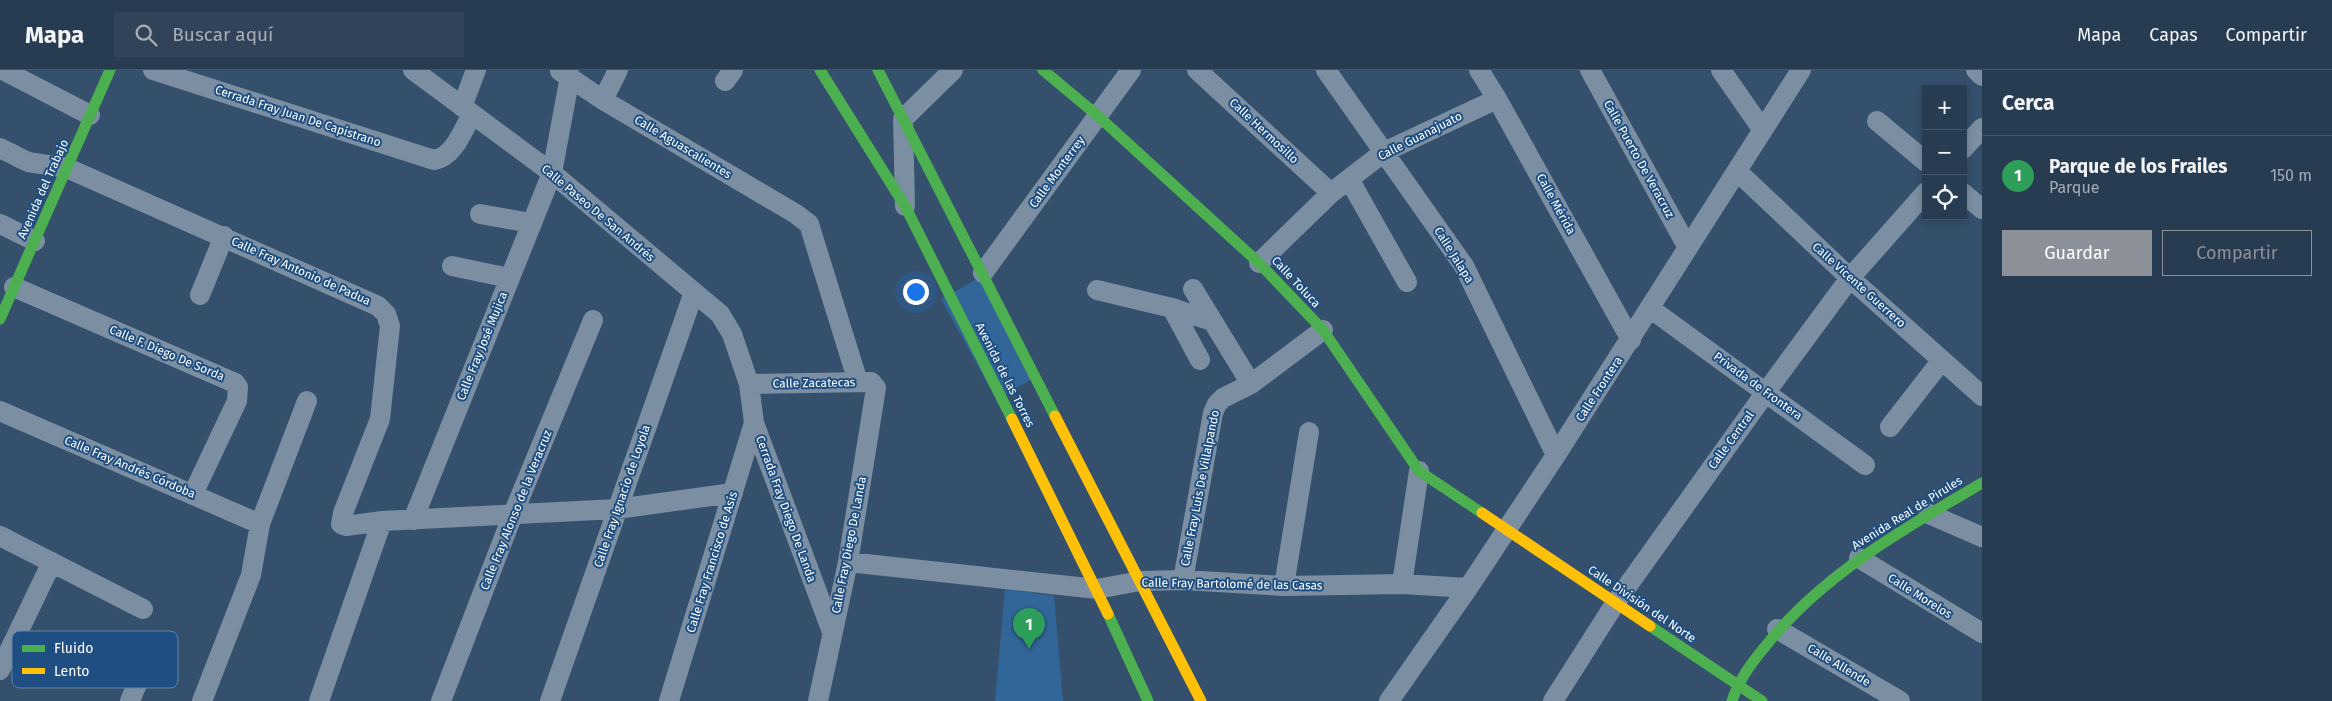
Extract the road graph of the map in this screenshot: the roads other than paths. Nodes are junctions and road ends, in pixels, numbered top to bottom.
1 (3, 70) edge
2 (110, 70) edge
3 (153, 70) edge
4 (413, 70) edge
5 (476, 70) edge
6 (618, 70) edge
7 (820, 70) edge
8 (878, 70) edge
9 (953, 70) edge
10 (1043, 70) edge
11 (1130, 70) edge
12 (1197, 70) edge
13 (1326, 70) edge
14 (1479, 70) edge
15 (1590, 70) edge
16 (1721, 70) edge
17 (1801, 70) edge
18 (1976, 70) edge
19 (564, 73) edge
20 (1982, 76) edge
21 (1498, 99) junction
22 (604, 100) junction
23 (467, 110) junction
24 (90, 115) junction
25 (1098, 116) junction
26 (904, 119) junction
27 (1876, 121) dead end
28 (1982, 128) edge
29 (1762, 129) junction
30 (1967, 145) edge
31 (0, 148) edge
32 (1384, 152) junction
33 (1922, 159) edge
34 (67, 168) junction
35 (1737, 171) junction
36 (552, 173) junction
37 (1349, 179) junction
38 (1330, 193) junction
39 (1922, 197) edge
40 (1967, 197) edge
41 (905, 206) junction
42 (1982, 209) edge
43 (480, 214) dead end
44 (531, 223) junction
45 (0, 224) edge
46 (809, 224) joint
47 (224, 236) junction
48 (35, 241) junction
49 (1688, 248) junction
50 (1259, 263) junction
51 (452, 266) dead end
52 (983, 273) junction
53 (510, 278) junction
54 (1850, 278) junction
55 (1407, 282) dead end
56 (14, 287) junction
57 (1193, 289) dead end
58 (1097, 290) dead end
59 (694, 292) junction
60 (200, 295) dead end
61 (1172, 308) junction
62 (1650, 309) junction
63 (0, 319) edge
64 (593, 320) dead end
65 (1212, 321) junction
66 (1322, 330) junction
67 (1631, 340) junction
68 (1200, 360) dead end
69 (1942, 360) junction
70 (749, 384) junction
71 (1250, 384) junction
72 (867, 385) junction
73 (1766, 392) junction
74 (1982, 396) edge
75 (307, 401) dead end
76 (0, 410) edge
77 (754, 423) junction
78 (1890, 427) dead end
79 (1309, 432) dead end
80 (1556, 455) junction
81 (1864, 465) dead end
82 (1419, 470) junction
83 (1982, 483) edge
84 (192, 494) junction
85 (733, 494) junction
86 (617, 509) junction
87 (513, 514) junction
88 (1929, 514) junction
89 (413, 520) junction
90 (382, 521) junction
91 (260, 524) junction
92 (1508, 528) junction
93 (0, 536) edge
94 (1982, 537) edge
95 (1859, 558) junction
96 (52, 562) junction
97 (848, 562) junction
98 (1182, 580) junction
99 (1140, 581) junction
100 (1402, 584) junction
101 (1284, 586) junction
102 (1468, 588) junction
103 (1097, 589) junction
104 (1616, 602) junction
105 (143, 608) dead end
106 (1778, 628) junction
107 (19, 631) edge
108 (832, 632) junction
109 (1982, 633) edge
110 (12, 645) edge
111 (0, 670) edge
112 (1737, 685) junction
113 (136, 688) edge
114 (130, 701) edge
115 (202, 701) edge
116 (319, 701) edge
117 (441, 701) edge
118 (550, 701) edge
119 (669, 701) edge
120 (818, 701) edge
121 (1148, 701) edge
122 (1201, 701) edge
123 (1389, 701) edge
124 (1553, 701) edge
125 (1732, 701) edge
126 (1762, 701) edge
127 (1900, 701) edge

1 - 24 street
2 - 24 street, Avenida del Trabajo
3 - 23 street, Cerrada Fray Juan De Capistrano
4 - 23 street, Calle Paseo De San Andrés
5 - 23 street
6 - 22 street
7 - 41 street, Avenida de las Torres
8 - 26 street
9 - 26 street
10 - 25 street, Calle Toluca
11 - 25 street, Calle Monterrey
12 - 38 street, Calle Hermosillo
13 - 32 street, Calle Jalapa
14 - 21 street, Calle Mérida
15 - 49 street, Calle Puerto De Veracruz
16 - 29 street
17 - 29 street, Calle Frontera
18 - 20 street
19 - 22 street, Calle Aguascalientes
19 - 36 street, Calle Fray José Mujica
21 - 32 street, Calle Guanajuato
21 - 67 street, Calle Mérida
22 - 46 street, Calle Aguascalientes
23 - 36 street, Calle Paseo De San Andrés
24 - 34 street, Avenida del Trabajo
25 - 50 street, Calle Toluca
25 - 52 street, Calle Monterrey
26 - 41 street
26 - 52 street
27 - 33 street
28 - 30 street
29 - 35 street, Calle Frontera
31 - 34 street, Calle Fray Antonio de Padua
32 - 37 street, Calle Guanajuato
32 - 80 street, Calle Jalapa
34 - 47 street, Calle Fray Antonio de Padua
34 - 48 street, Avenida del Trabajo
35 - 49 street, Calle Frontera
35 - 54 street, Calle Vicente Guerrero
36 - 44 street, Calle Fray José Mujica
36 - 59 street, Calle Paseo De San Andrés
37 - 38 street, Calle Guanajuato
37 - 55 street
38 - 50 street, Calle Guanajuato
39 - 54 street, Calle Central
40 - 42 street
41 - 103 street, Avenida de las Torres
43 - 44 street
44 - 53 street, Calle Fray José Mujica
45 - 48 street
46 - 72 street, Calle Fray Diego De Landa
47 - 60 street
47 - 90 street, Calle Fray Antonio de Padua
48 - 56 street, Avenida del Trabajo
49 - 62 street, Calle Frontera
50 - 66 street, Calle Toluca
51 - 53 street
52 - 99 street
53 - 89 street, Calle Fray José Mujica
54 - 69 street, Calle Vicente Guerrero
54 - 73 street, Calle Central
56 - 63 street, Avenida del Trabajo
56 - 84 street, Calle F. Diego De Sorda
57 - 65 street
58 - 61 street
59 - 70 street, Calle Paseo De San Andrés
59 - 86 street, Calle Fray Ignacio de Loyola
61 - 65 street
61 - 68 street
62 - 67 street, Calle Frontera
62 - 73 street, Privada de Frontera
64 - 87 street, Calle Fray Alonso de la Veracruz
65 - 71 street
66 - 71 street, Calle Fray Luis De Villalpando
66 - 82 street, Calle Toluca
67 - 80 street, Calle Frontera
69 - 74 street, Calle Vicente Guerrero
69 - 78 street
70 - 72 street, Calle Zacatecas
70 - 77 street, Cerrada Fray Diego De Landa
71 - 98 street, Calle Fray Luis De Villalpando
72 - 97 street, Calle Fray Diego De Landa
73 - 81 street, Privada de Frontera
73 - 104 street, Calle Central
75 - 91 street
76 - 84 street, Calle Fray Andrés Córdoba
77 - 85 street, Calle Fray Francisco de Asís
77 - 108 street, Cerrada Fray Diego De Landa
79 - 101 street
80 - 92 street, Calle Frontera
82 - 92 street, Calle Toluca
82 - 100 street
83 - 88 street, Avenida Real de Pirules
84 - 91 street, Calle Fray Andrés Córdoba
85 - 86 street
85 - 119 street, Calle Fray Francisco de Asís
86 - 87 street
86 - 118 street, Calle Fray Ignacio de Loyola
87 - 89 street
87 - 117 street, Calle Fray Alonso de la Veracruz
88 - 94 street
88 - 95 street, Avenida Real de Pirules
89 - 90 street
90 - 116 street
91 - 115 street
92 - 102 street, Calle Frontera
92 - 104 street, Calle División del Norte
93 - 96 street
95 - 106 street, Avenida Real de Pirules
95 - 109 street, Calle Morelos
96 - 105 street
96 - 107 street
97 - 103 street, Calle Fray Bartolomé de las Casas
97 - 108 street, Calle Fray Diego De Landa
98 - 99 street, Calle Fray Bartolomé de las Casas
98 - 101 street, Calle Fray Bartolomé de las Casas
99 - 103 street, Calle Fray Bartolomé de las Casas
99 - 122 street
100 - 101 street, Calle Fray Bartolomé de las Casas
100 - 102 street, Calle Fray Bartolomé de las Casas
102 - 123 street, Calle Frontera
103 - 121 street, Avenida de las Torres
104 - 112 street, Calle División del Norte
104 - 124 street, Calle Central
106 - 112 street, Avenida Real de Pirules
106 - 127 street, Calle Allende
108 - 120 street, Calle Fray Diego De Landa
110 - 111 street
112 - 125 street, Avenida Real de Pirules
112 - 126 street, Calle División del Norte
113 - 114 street

